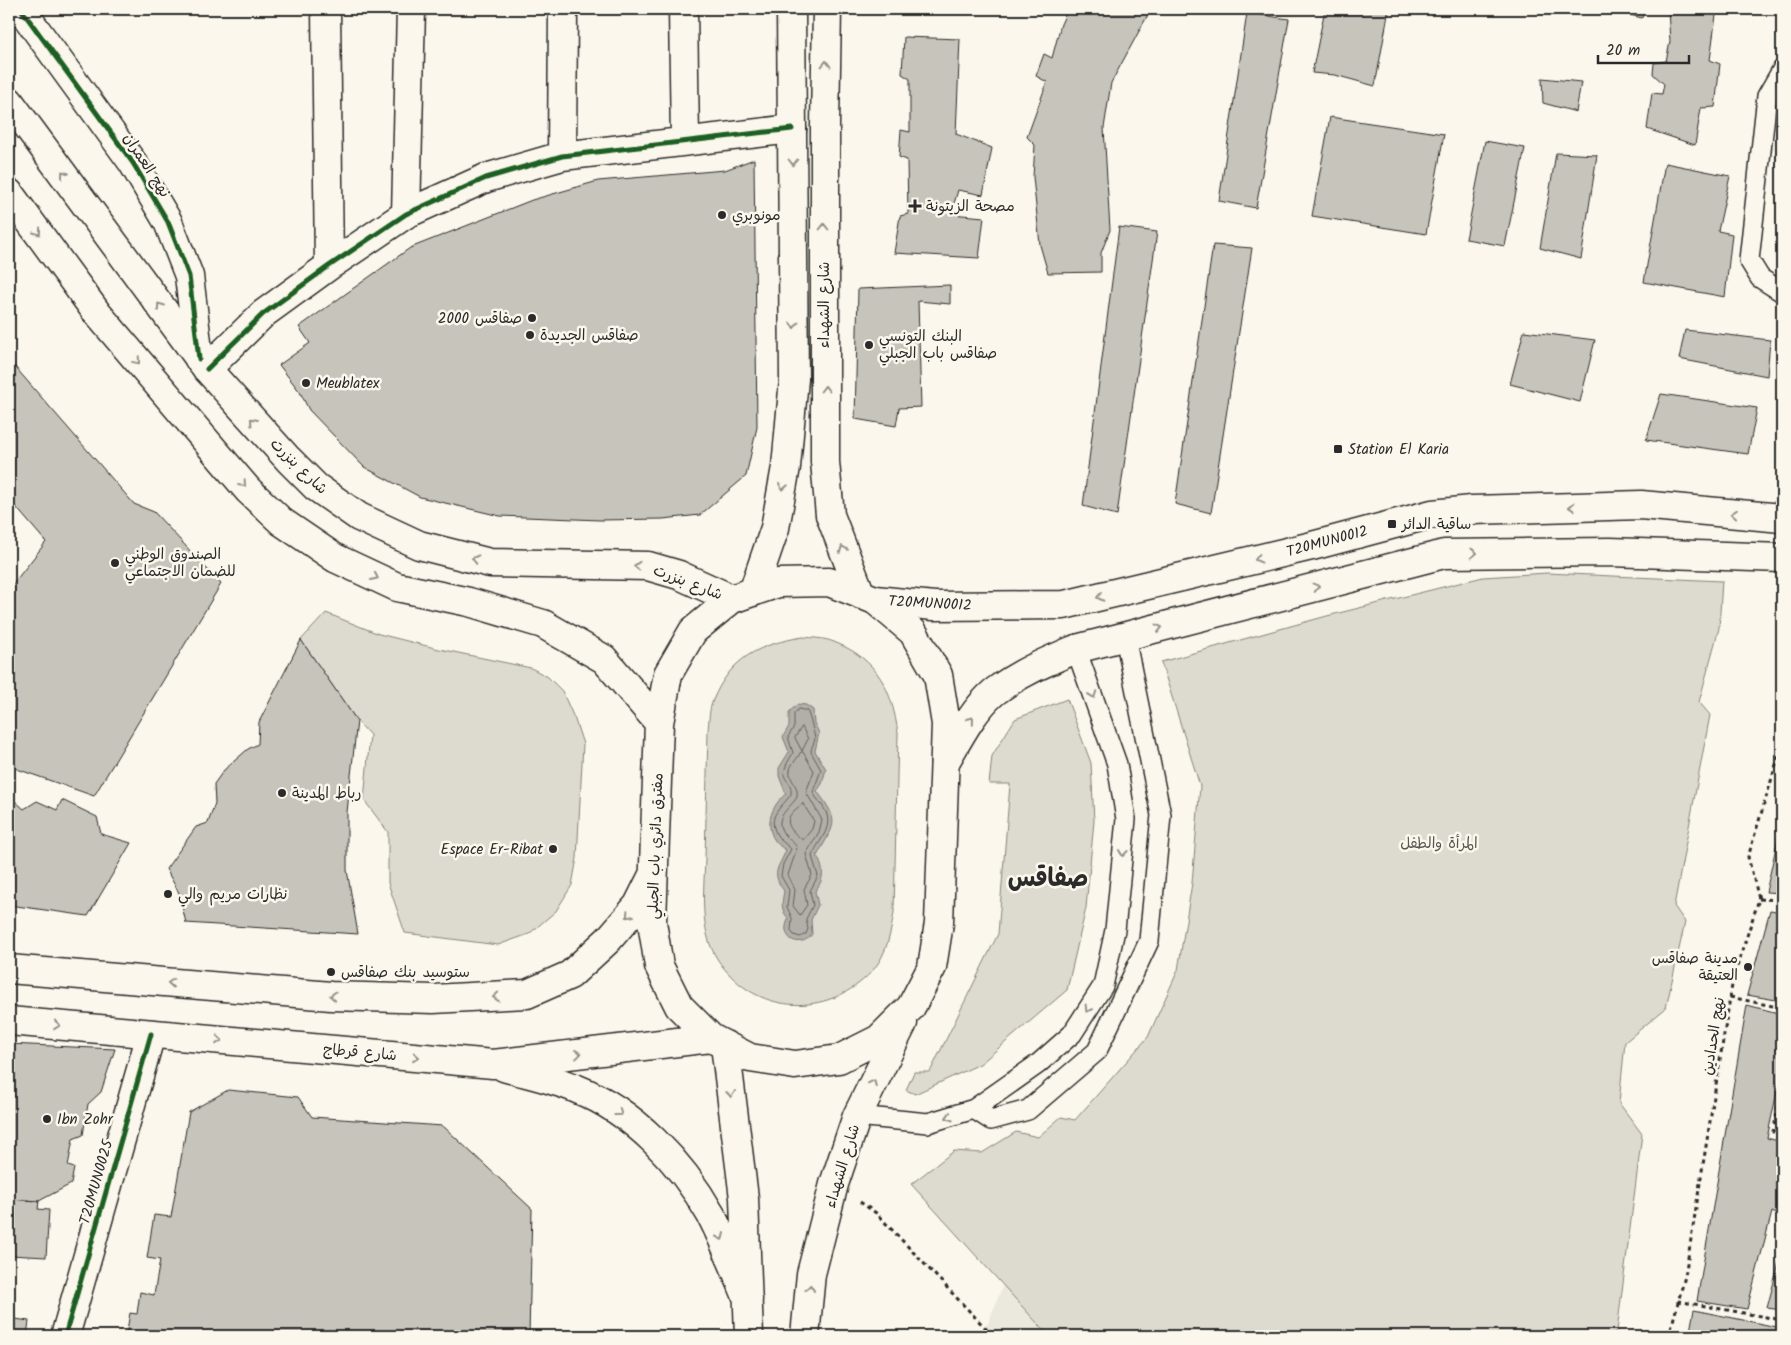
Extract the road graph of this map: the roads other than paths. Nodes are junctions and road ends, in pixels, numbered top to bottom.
1 (20, 9) edge
2 (326, 9) edge
3 (411, 9) edge
4 (563, 9) edge
5 (683, 9) edge
6 (791, 9) edge
7 (828, 9) edge
8 (1782, 70) edge
9 (9, 101) edge
10 (792, 129) junction
11 (686, 140) junction
12 (562, 156) junction
13 (9, 193) edge
14 (406, 214) junction
15 (329, 266) junction
16 (1782, 292) edge
17 (203, 364) junction
18 (1702, 511) junction
19 (1782, 518) edge
20 (1693, 554) junction
21 (1782, 558) edge
22 (743, 596) junction
23 (868, 597) junction
24 (1125, 637) junction
25 (1076, 649) junction
26 (659, 723) junction
27 (945, 762) junction
28 (654, 874) junction
29 (9, 968) edge
30 (911, 1007) junction
31 (9, 1020) edge
32 (152, 1034) junction
33 (718, 1042) junction
34 (493, 1064) junction
35 (974, 1109) junction
36 (857, 1116) junction
37 (748, 1299) junction
38 (65, 1336) edge
39 (749, 1336) edge
40 (805, 1336) edge

1 - 17 main road, نهج العمران
2 - 15 main road
3 - 14 main road
4 - 12 main road
5 - 11 main road
6 - 10 main road, شارع الشهداء
23 -> 7 main road, شارع الشهداء
8 - 16 lane
17 -> 9 main road, شارع بنزرت
10 - 11 main road
10 -> 22 main road, شارع الشهداء
11 - 12 main road
12 - 14 main road
13 -> 26 main road
14 - 15 main road
15 - 17 main road
22 -> 17 main road, شارع بنزرت
19 -> 18 main road, T20MUN0012
18 - 20 main road
18 -> 23 main road, T20MUN0012
20 - 21 main road
24 -> 20 main road
22 - 23 main road, مفترق دائري باب الجبلي
22 - 26 main road, مفترق دائري باب الجبلي
23 - 27 main road, مفترق دائري باب الجبلي
24 - 25 main road
24 - 35 lane
27 -> 25 main road
25 -> 35 lane
26 - 28 main road, مفترق دائري باب الجبلي
27 - 30 main road, مفترق دائري باب الجبلي
28 -> 29 main road
28 - 33 main road, مفترق دائري باب الجبلي
30 - 33 main road, مفترق دائري باب الجبلي
36 -> 30 main road, شارع الشهداء
31 -> 32 main road, شارع قرطاج
32 -> 34 main road, شارع قرطاج
32 - 38 main road, T20MUN0025
34 -> 33 main road, شارع قرطاج
33 -> 37 main road
34 -> 37 main road
35 -> 36 lane
40 -> 36 main road, شارع الشهداء
37 - 39 main road

